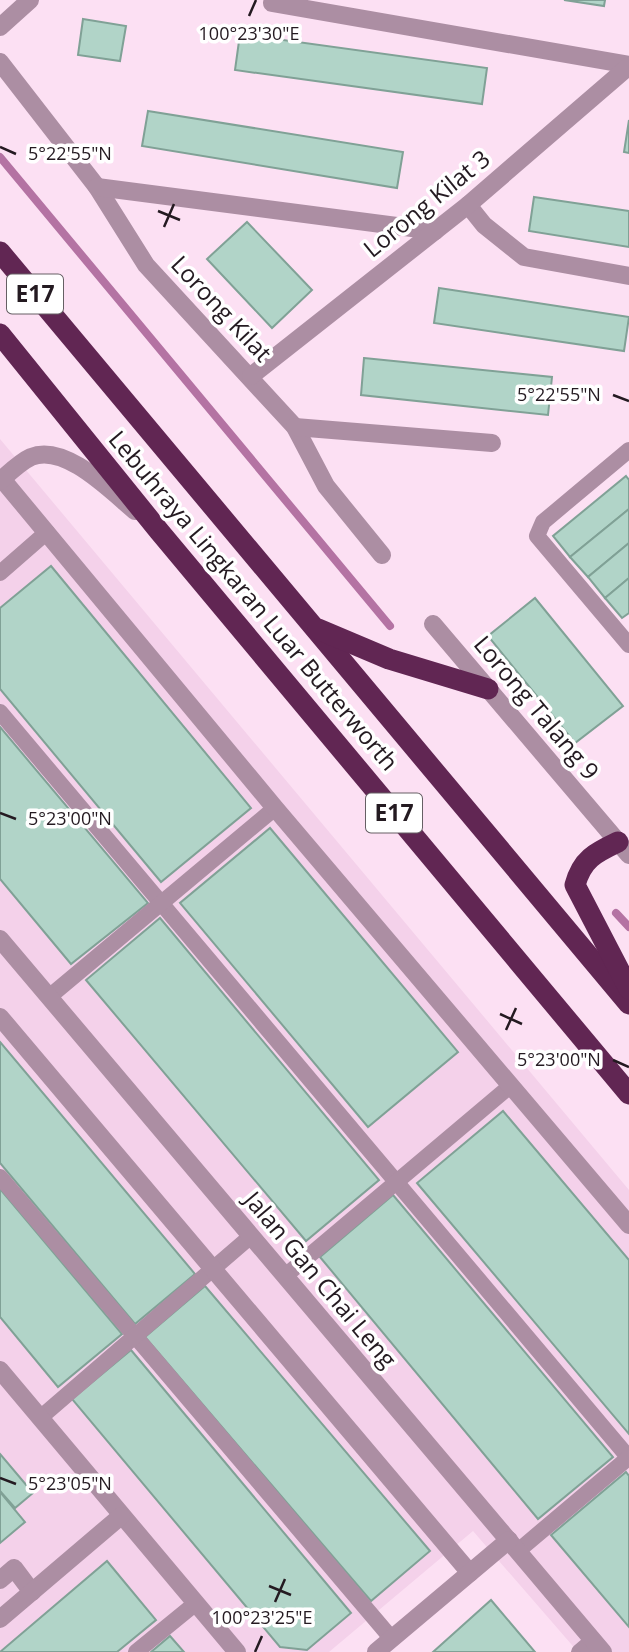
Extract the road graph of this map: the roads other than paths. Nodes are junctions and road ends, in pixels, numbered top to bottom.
1 (30, 0) edge
2 (272, 3) dead end
3 (0, 27) edge
4 (0, 62) edge
5 (629, 65) edge
6 (97, 187) junction
7 (468, 205) junction
8 (435, 231) junction
9 (0, 252) edge
10 (629, 276) edge
11 (0, 334) edge
12 (251, 376) junction
13 (295, 427) junction
14 (492, 443) dead end
15 (629, 450) edge
16 (1, 480) edge
17 (159, 531) junction
18 (47, 533) junction
19 (382, 555) dead end
20 (0, 573) edge
21 (433, 624) dead end
22 (313, 626) junction
23 (629, 645) edge
24 (488, 690) junction
25 (0, 712) edge
26 (275, 808) junction
27 (623, 848) edge
28 (160, 904) junction
29 (0, 941) edge
30 (629, 989) edge
31 (49, 997) junction
32 (629, 1004) edge
33 (0, 1017) edge
34 (509, 1087) junction
35 (629, 1094) edge
36 (0, 1177) edge
37 (396, 1182) junction
38 (629, 1224) edge
39 (251, 1236) junction
40 (213, 1269) junction
41 (285, 1276) junction
42 (135, 1336) junction
43 (0, 1370) edge
44 (40, 1418) junction
45 (629, 1458) edge
46 (121, 1516) junction
47 (513, 1546) junction
48 (470, 1573) junction
49 (0, 1580) edge
50 (32, 1591) junction
51 (196, 1603) junction
52 (0, 1619) edge
53 (392, 1639) junction
54 (598, 1646) edge
55 (136, 1652) edge
56 (237, 1652) edge
57 (376, 1652) edge
58 (579, 1652) edge

1 - 3 street
2 - 5 street
4 - 6 street, Lorong Kilat
5 - 7 street, Lorong Kilat 3
6 - 8 street
6 - 12 street, Lorong Kilat
7 - 8 street, Lorong Kilat 3
7 - 10 street
8 - 12 street, Lorong Kilat 3
9 - 22 highway, Lebuhraya Lingkaran Luar Butterworth / E17
11 - 17 highway, Lebuhraya Lingkaran Luar Butterworth / E17
12 - 13 street, Lorong Kilat
13 - 14 street
13 - 19 street, Lorong Kilat
15 - 23 lane
16 - 17 street
16 - 18 street
17 - 35 highway, Lebuhraya Lingkaran Luar Butterworth / E17
18 - 20 lane
18 - 26 street
21 - 24 street, Lorong Talang 9
22 - 24 highway
22 - 32 highway, Lebuhraya Lingkaran Luar Butterworth / E17
24 - 27 street, Lorong Talang 9
25 - 28 lane
26 - 28 lane
26 - 34 street
27 - 30 highway
28 - 31 lane
28 - 37 lane
29 - 31 street, Jalan Gan Chai Leng
31 - 39 street, Jalan Gan Chai Leng
33 - 40 street
34 - 37 lane
34 - 38 street
36 - 42 lane
37 - 41 lane
37 - 45 lane
39 - 40 lane
39 - 41 street, Jalan Gan Chai Leng
40 - 42 lane
40 - 48 street
41 - 47 street, Jalan Gan Chai Leng
42 - 44 lane
42 - 53 lane
43 - 44 street
44 - 46 street
45 - 47 lane
46 - 50 street
46 - 51 street
47 - 48 street
47 - 54 street, Jalan Gan Chai Leng
48 - 53 street
49 - 50 street
50 - 52 street
51 - 55 lane
51 - 56 street
53 - 57 street
54 - 58 lane

